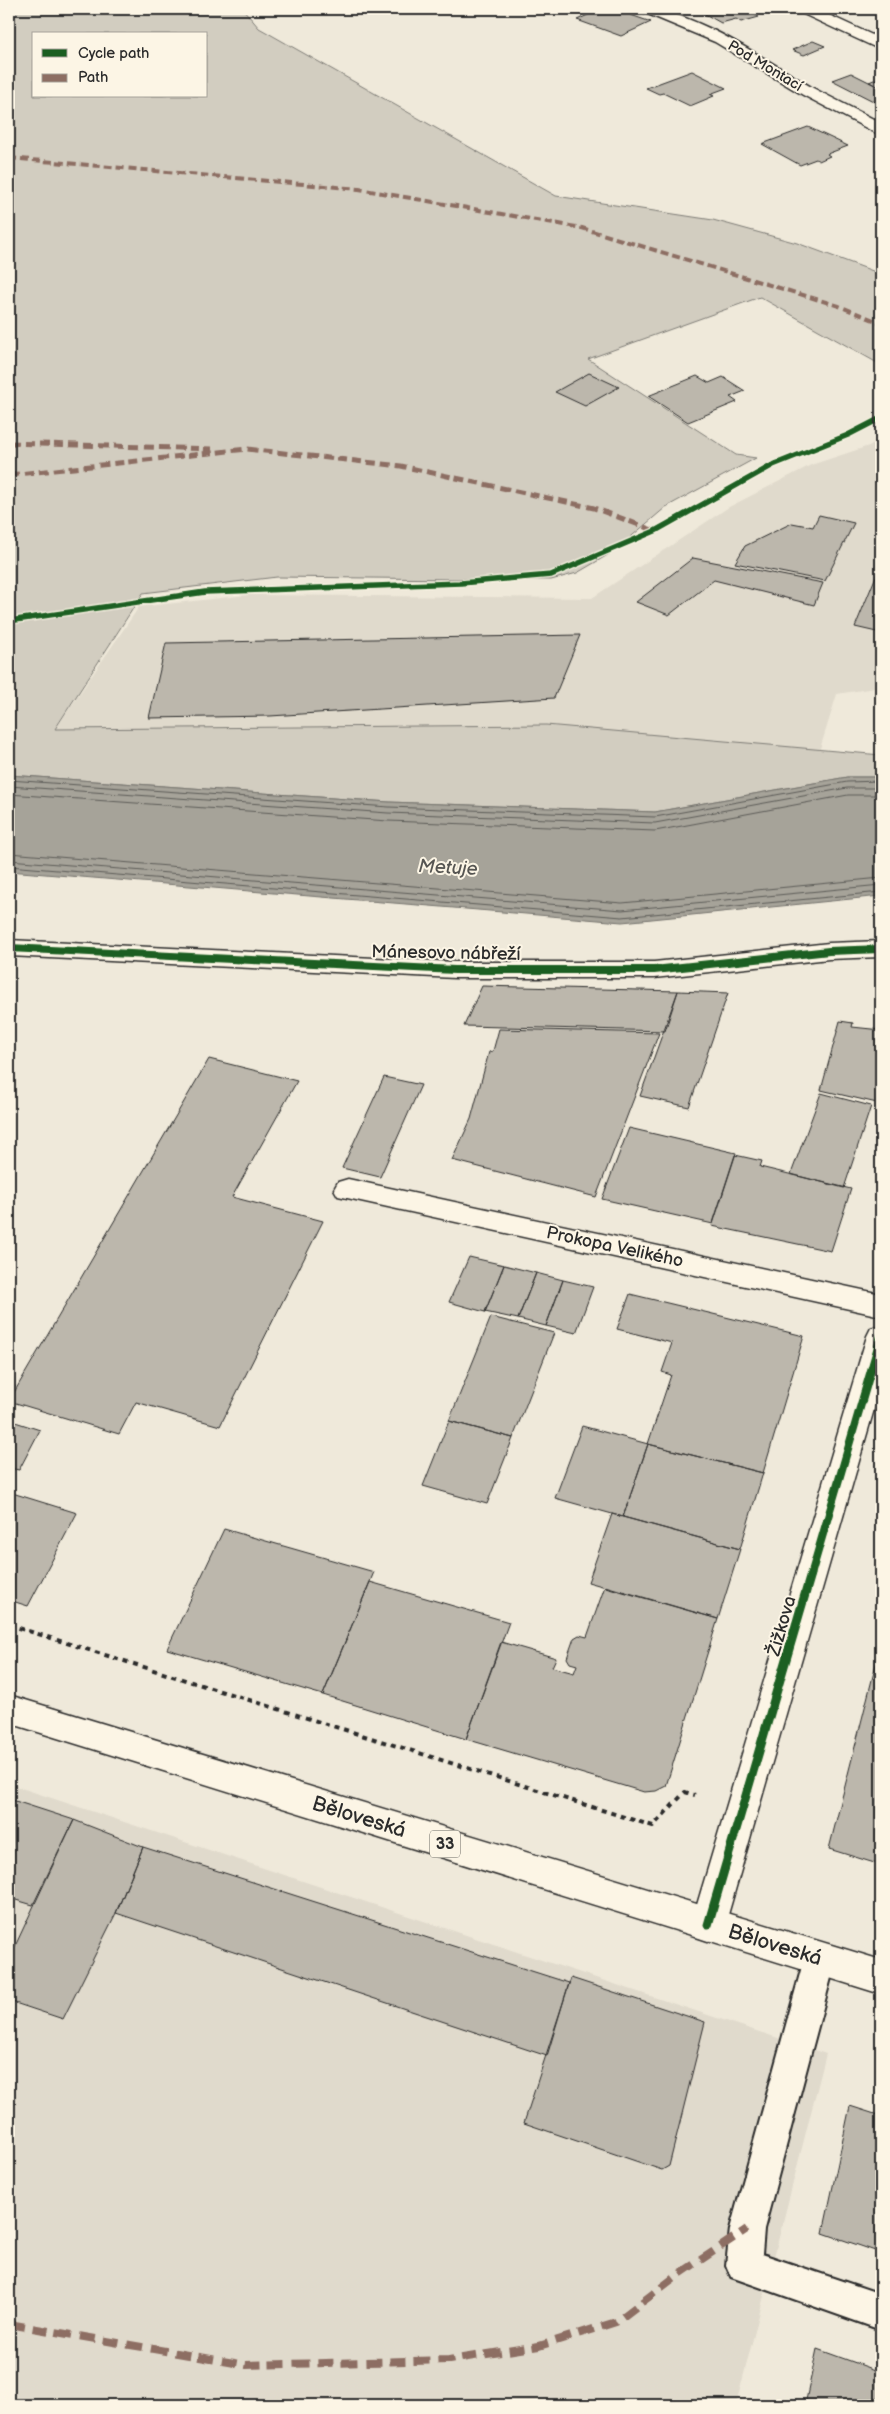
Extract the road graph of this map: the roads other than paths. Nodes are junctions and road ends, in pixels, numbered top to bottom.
1 (648, 9) edge
2 (804, 9) edge
3 (881, 45) edge
4 (880, 129) dead end
5 (9, 948) edge
6 (881, 949) edge
7 (348, 1189) dead end
8 (881, 1305) edge
9 (881, 1336) edge
10 (9, 1709) edge
11 (708, 1925) junction
12 (820, 1959) junction
13 (881, 1977) edge
14 (881, 2312) edge

1 - 4 street, Pod Montací
2 - 3 street
5 - 6 street, Mánesovo nábřeží
7 - 8 street, Prokopa Velikého
9 - 11 street, Žižkova
10 - 11 street, Běloveská / 33
11 - 12 street, Běloveská / 33
12 - 13 street, Běloveská / 33
12 - 14 lane

